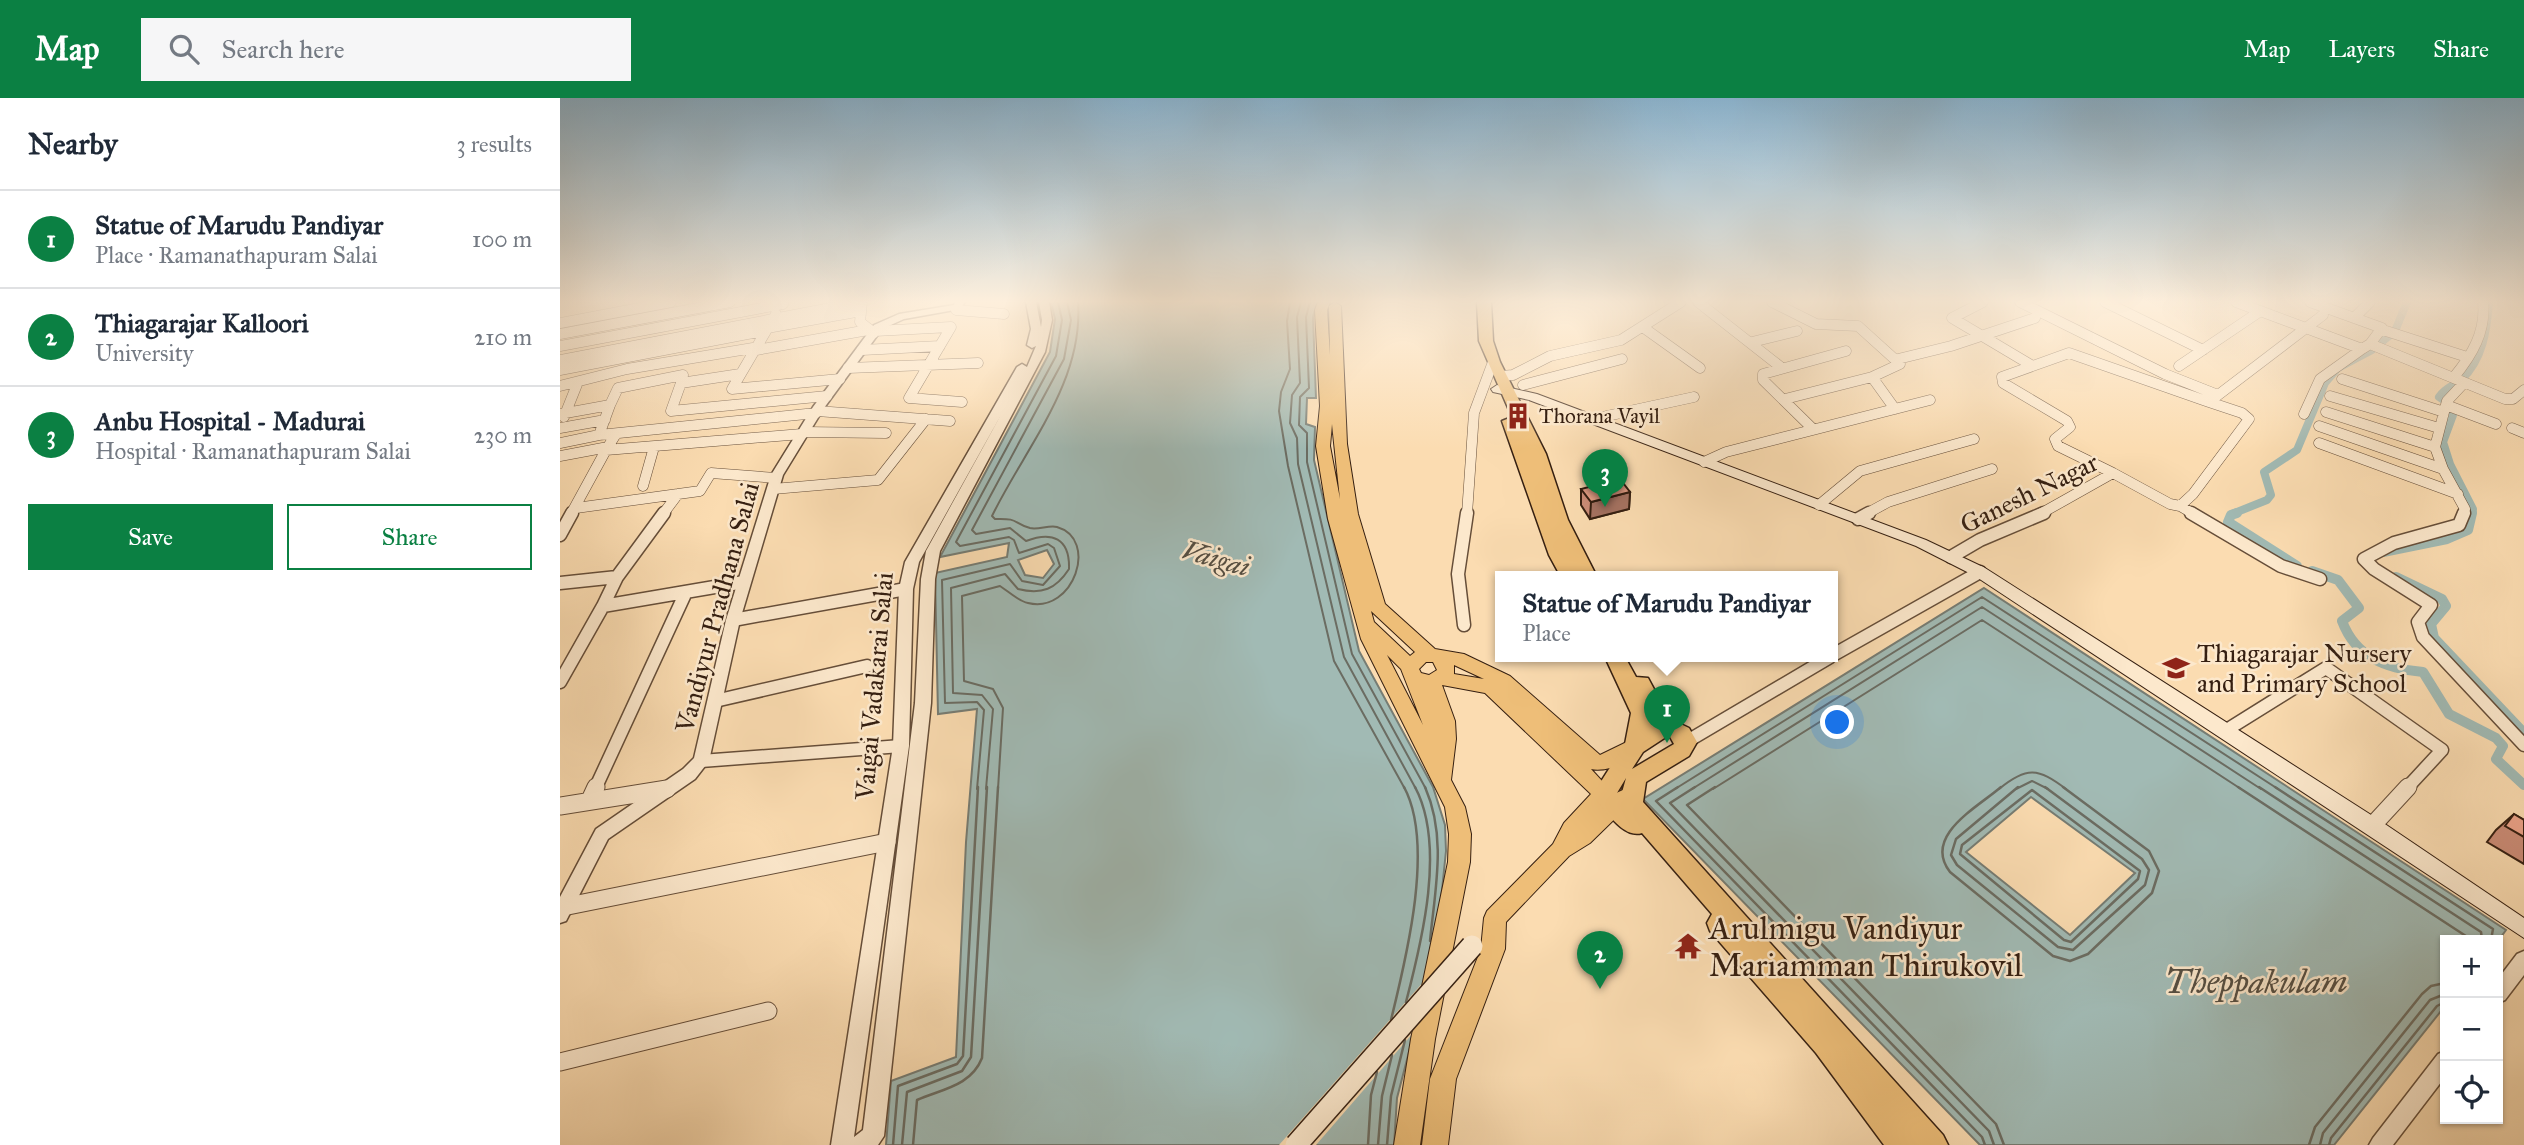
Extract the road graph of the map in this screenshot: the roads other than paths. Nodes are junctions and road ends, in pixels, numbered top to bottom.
1 (752, 350) edge
2 (607, 351) edge
3 (659, 351) edge
4 (746, 351) edge
5 (861, 351) edge
6 (938, 351) edge
7 (1030, 351) edge
8 (1040, 351) edge
9 (1324, 351) edge
10 (1336, 351) edge
11 (1490, 351) edge
12 (1491, 351) edge
13 (1573, 351) edge
14 (1676, 351) edge
15 (1762, 351) edge
16 (1846, 351) dead end
17 (1888, 351) edge
18 (1928, 351) edge
19 (2008, 351) edge
20 (2118, 351) edge
21 (2202, 351) edge
22 (2277, 351) edge
23 (2366, 351) edge
24 (2382, 351) edge
25 (2448, 351) edge
26 (2471, 351) edge
27 (2467, 357) junction
28 (1622, 359) dead end
29 (1898, 359) junction
30 (560, 360) edge
31 (978, 363) dead end
32 (932, 364) junction
33 (2031, 365) junction
34 (2179, 366) dead end
35 (1700, 368) dead end
36 (1782, 368) junction
37 (560, 370) edge
38 (740, 374) junction
39 (844, 374) junction
40 (683, 375) dead end
41 (1872, 377) junction
42 (2342, 379) dead end
43 (2459, 380) junction
44 (1507, 381) junction
45 (578, 383) junction
46 (560, 386) edge
47 (2524, 390) edge
48 (827, 396) junction
49 (2330, 396) dead end
50 (1694, 397) dead end
51 (1785, 399) junction
52 (2214, 399) junction
53 (1930, 400) dead end
54 (962, 402) dead end
55 (610, 405) junction
56 (2446, 405) junction
57 (1895, 408) junction
58 (816, 412) junction
59 (2326, 412) dead end
60 (563, 413) edge
61 (2304, 414) dead end
62 (926, 419) junction
63 (1593, 419) junction
64 (605, 420) junction
65 (950, 421) dead end
66 (2496, 424) dead end
67 (560, 426) edge
68 (2319, 426) dead end
69 (2439, 428) junction
70 (2512, 428) dead end
71 (1813, 429) junction
72 (803, 433) junction
73 (886, 433) dead end
74 (2524, 433) edge
75 (615, 434) junction
76 (599, 435) junction
77 (1974, 439) dead end
78 (560, 443) edge
79 (2319, 443) dead end
80 (653, 447) junction
81 (2435, 447) junction
82 (607, 449) junction
83 (560, 456) edge
84 (1704, 462) junction
85 (1992, 469) dead end
86 (2443, 469) junction
87 (2113, 472) junction
88 (774, 483) junction
89 (643, 486) dead end
90 (678, 494) junction
91 (2458, 494) junction
92 (1819, 505) junction
93 (2180, 506) junction
94 (576, 508) junction
95 (1858, 519) junction
96 (560, 535) edge
97 (1951, 557) junction
98 (930, 569) junction
99 (1567, 571) edge
100 (1585, 571) edge
101 (1980, 572) junction
102 (909, 573) junction
103 (617, 577) junction
104 (2320, 579) dead end
105 (744, 582) junction
106 (560, 583) edge
107 (906, 589) junction
108 (686, 592) junction
109 (603, 606) junction
110 (733, 621) junction
111 (1367, 623) junction
112 (1464, 625) dead end
113 (1838, 652) edge
114 (1435, 657) junction
115 (1618, 662) edge
116 (1629, 662) edge
117 (1821, 662) edge
118 (867, 666) dead end
119 (1424, 677) junction
120 (560, 682) edge
121 (715, 701) junction
122 (2225, 731) junction
123 (1650, 736) junction
124 (2524, 745) edge
125 (910, 746) junction
126 (1677, 748) junction
127 (701, 761) junction
128 (1443, 767) junction
129 (667, 789) junction
130 (1617, 796) junction
131 (590, 800) junction
132 (560, 806) edge
133 (2372, 826) junction
134 (887, 842) junction
135 (562, 911) edge
136 (1495, 918) junction
137 (2522, 925) edge
138 (2524, 960) edge
139 (2503, 987) edge
140 (768, 1011) dead end
141 (560, 1062) edge
142 (2440, 1068) edge
143 (867, 1140) edge
144 (842, 1145) edge
145 (1296, 1145) edge
146 (1408, 1145) edge
147 (1435, 1145) edge
148 (1902, 1145) edge
149 (1933, 1145) edge
150 (2380, 1145) edge

1 - 38 street
2 - 30 street
3 - 37 street
4 - 45 street
5 - 39 street, Vandiyur Pradhana Salai
6 - 32 street
7 - 102 street, Vaigai Vadakarai Salai
8 - 98 street, Vaigai Vadakarai Salai
9 - 111 main road
10 - 114 main road
11 - 44 highway
12 - 44 highway
13 - 44 street
14 - 35 street
15 - 36 street
16 - 36 street
17 - 29 street
18 - 29 street
19 - 33 street
20 - 52 street
21 - 34 street
22 - 52 street
23 - 61 street
24 - 43 street
25 - 27 street
26 - 27 street
27 - 43 street
28 - 44 street
29 - 41 street
31 - 32 street
32 - 39 street
32 - 54 street
33 - 52 street
33 - 87 street
36 - 51 street
38 - 39 street
38 - 48 street
39 - 48 street, Vandiyur Pradhana Salai
40 - 55 street
41 - 51 street
41 - 57 street
42 - 56 street
43 - 47 street
43 - 56 street
44 - 63 main road
44 - 99 highway
44 - 100 highway
44 - 112 street
45 - 46 street
45 - 60 street
48 - 58 street, Vandiyur Pradhana Salai
49 - 69 street
50 - 63 street
51 - 71 street
52 - 93 street
53 - 57 street
55 - 60 street
55 - 64 street
56 - 66 street
56 - 69 street
57 - 71 street
58 - 62 street
58 - 72 street, Vandiyur Pradhana Salai
58 - 75 street
59 - 81 street
60 - 67 street
62 - 65 street
62 - 88 street
63 - 84 main road
64 - 67 street
64 - 76 street
68 - 86 street
69 - 81 street
70 - 74 street
71 - 84 street
72 - 73 street
72 - 80 street
72 - 88 street, Vandiyur Pradhana Salai
75 - 76 street
75 - 82 street
76 - 78 street
77 - 92 street
79 - 91 street
80 - 82 street
80 - 89 street
81 - 86 street
82 - 83 street
82 - 94 street
84 - 92 main road
85 - 95 street
86 - 91 street
87 - 93 street, Ganesh Nagar
87 - 97 street, Ganesh Nagar
88 - 90 street
88 - 105 street, Vandiyur Pradhana Salai
90 - 94 street
90 - 103 street
91 - 124 street
92 - 95 main road
93 - 104 street, Ganesh Nagar
94 - 96 street
95 - 97 main road
97 - 101 main road
98 - 102 street
98 - 125 street, Vaigai Vadakarai Salai
101 - 113 street
101 - 122 main road
102 - 107 street, Vaigai Vadakarai Salai
103 - 106 street
103 - 109 street
105 - 108 street
105 - 110 street, Vandiyur Pradhana Salai
107 - 110 street
107 - 125 street, Vaigai Vadakarai Salai
108 - 109 street
108 - 131 street
109 - 120 street
110 - 121 street, Vandiyur Pradhana Salai
111 - 119 main road
111 - 128 main road
114 - 119 main road
114 - 119 main road
114 - 123 main road
115 - 123 highway
116 - 123 highway
117 - 126 street
118 - 121 street
119 - 128 main road
119 - 130 main road
121 - 127 street, Vandiyur Pradhana Salai
122 - 133 main road
122 - 133 street
123 - 126 highway
123 - 130 highway
125 - 127 street
125 - 134 street, Vaigai Vadakarai Salai
125 - 143 street
126 - 130 highway
127 - 129 street, Vandiyur Pradhana Salai
128 - 146 main road
129 - 131 street
129 - 135 street, Vandiyur Pradhana Salai
130 - 136 main road
130 - 148 highway
130 - 149 highway
131 - 132 street
133 - 137 main road
134 - 135 street
134 - 144 street, Vaigai Vadakarai Salai
136 - 145 main road, bridge
136 - 147 main road
138 - 139 street
140 - 141 street
142 - 150 street

